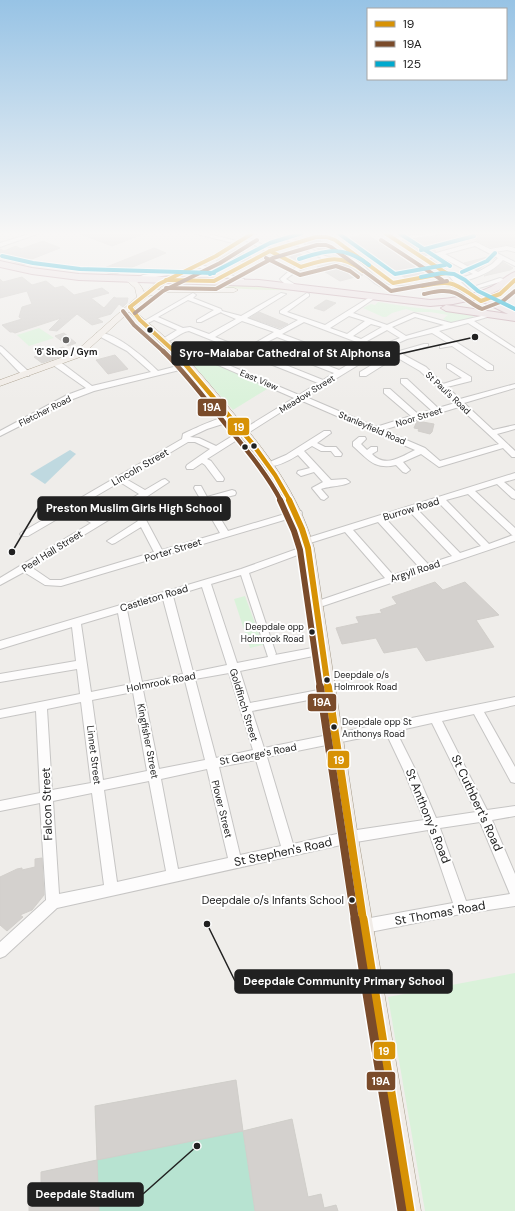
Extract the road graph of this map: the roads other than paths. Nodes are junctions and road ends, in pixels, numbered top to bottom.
1 (139, 290) edge
2 (151, 290) edge
3 (230, 290) edge
4 (234, 290) junction
5 (320, 290) edge
6 (467, 290) edge
7 (470, 290) edge
8 (499, 291) joint
9 (283, 294) dead end
10 (304, 295) dead end
11 (142, 296) junction
12 (370, 299) junction
13 (480, 299) junction
14 (431, 308) junction
15 (502, 308) junction
16 (515, 309) edge
17 (222, 310) junction
18 (132, 311) junction
19 (348, 313) junction
20 (480, 314) junction
21 (515, 314) edge
22 (154, 318) junction
23 (242, 318) junction
24 (515, 318) edge
25 (304, 320) junction
26 (468, 320) junction
27 (199, 321) dead end
28 (370, 321) junction
29 (144, 323) junction
30 (450, 325) junction
31 (387, 327) junction
32 (325, 328) junction
33 (182, 330) junction
34 (433, 330) junction
35 (99, 334) junction
36 (279, 334) junction
37 (347, 336) junction
38 (210, 337) junction
39 (405, 338) junction
40 (163, 341) junction
41 (361, 342) junction
42 (454, 343) junction
43 (174, 344) dead end
44 (264, 344) junction
45 (426, 345) dead end
46 (442, 347) dead end
47 (0, 348) edge
48 (379, 349) junction
49 (515, 351) edge
50 (192, 352) junction
51 (240, 354) junction
52 (396, 354) junction
53 (180, 356) junction
54 (10, 357) junction
55 (0, 360) edge
56 (56, 363) junction
57 (222, 364) junction
58 (354, 364) junction
59 (189, 365) junction
60 (450, 366) dead end
61 (490, 368) dead end
62 (155, 372) junction
63 (340, 373) junction
64 (26, 374) junction
65 (363, 374) dead end
66 (404, 381) dead end
67 (0, 383) edge
68 (324, 383) junction
69 (442, 386) junction
70 (515, 386) edge
71 (91, 389) junction
72 (387, 391) dead end
73 (301, 398) junction
74 (460, 403) junction
75 (436, 411) junction
76 (232, 418) junction
77 (416, 418) junction
78 (515, 427) edge
79 (377, 430) junction
80 (244, 433) junction
81 (326, 433) dead end
82 (492, 433) junction
83 (0, 434) edge
84 (362, 439) dead end
85 (186, 440) junction
86 (311, 444) junction
87 (509, 446) edge
88 (216, 449) junction
89 (374, 449) dead end
90 (422, 450) junction
91 (300, 452) junction
92 (338, 454) dead end
93 (366, 454) junction
94 (515, 455) edge
95 (201, 459) junction
96 (398, 462) junction
97 (269, 464) junction
98 (190, 467) dead end
99 (316, 469) junction
100 (406, 470) dead end
101 (301, 473) dead end
102 (515, 476) edge
103 (120, 479) junction
104 (220, 479) dead end
105 (165, 482) dead end
106 (498, 482) junction
107 (329, 483) junction
108 (198, 488) dead end
109 (353, 488) dead end
110 (469, 490) junction
111 (232, 493) dead end
112 (145, 494) junction
113 (515, 496) edge
114 (324, 497) dead end
115 (205, 500) junction
116 (440, 500) junction
117 (132, 502) junction
118 (71, 508) junction
119 (412, 509) junction
120 (300, 516) junction
121 (380, 518) junction
122 (143, 522) junction
123 (97, 523) junction
124 (347, 528) junction
125 (515, 533) edge
126 (25, 534) dead end
127 (225, 534) junction
128 (515, 538) edge
129 (112, 541) dead end
130 (307, 542) junction
131 (487, 548) junction
132 (160, 554) junction
133 (458, 557) junction
134 (25, 568) junction
135 (426, 568) junction
136 (244, 570) junction
137 (391, 579) junction
138 (0, 582) edge
139 (204, 582) junction
140 (167, 594) junction
141 (316, 605) junction
142 (122, 608) junction
143 (76, 622) junction
144 (0, 645) edge
145 (323, 650) junction
146 (271, 654) dead end
147 (82, 664) junction
148 (233, 668) junction
149 (189, 677) junction
150 (0, 678) edge
151 (138, 687) junction
152 (329, 692) junction
153 (86, 697) junction
154 (515, 701) edge
155 (41, 706) junction
156 (245, 708) junction
157 (477, 709) junction
158 (0, 714) edge
159 (435, 718) junction
160 (389, 728) junction
161 (336, 738) junction
162 (260, 753) junction
163 (212, 763) junction
164 (155, 775) junction
165 (515, 778) edge
166 (98, 786) junction
167 (47, 797) junction
168 (0, 806) edge
169 (515, 811) edge
170 (485, 816) junction
171 (432, 824) junction
172 (350, 838) junction
173 (289, 850) junction
174 (236, 862) junction
175 (173, 875) junction
176 (111, 889) junction
177 (515, 890) edge
178 (515, 900) edge
179 (53, 902) junction
180 (461, 908) junction
181 (365, 926) junction
182 (0, 951) edge
183 (410, 1211) edge

1 - 11 main road
2 - 11 main road
3 - 4 highway
4 - 11 main road
4 - 12 highway
5 - 13 highway
6 - 13 street
7 - 13 street
8 - 13 highway
8 - 15 highway
9 - 23 street
10 - 25 street, St Paul's Road
11 - 18 main road
12 - 14 highway
12 - 19 street
13 - 14 highway
13 - 15 highway
13 - 24 highway
14 - 20 highway
15 - 16 street
15 - 21 highway
17 - 22 street
17 - 23 street
17 - 27 street
18 - 29 main road
18 - 35 main road
19 - 28 street
19 - 32 street
20 - 24 highway
20 - 26 street, Meadow Street
22 - 29 street
22 - 33 street
23 - 36 street
23 - 38 street
25 - 32 street, St Paul's Road
25 - 36 street
26 - 30 street, Meadow Street
26 - 49 street
28 - 31 street
28 - 37 street
29 - 40 main road
30 - 31 street
30 - 34 street, Meadow Street
31 - 39 street
31 - 41 street
32 - 37 street, St Paul's Road
33 - 38 street
33 - 40 street
34 - 39 street, Meadow Street
34 - 42 street
35 - 56 main road
35 - 62 street
36 - 44 street
36 - 58 street
37 - 41 street, St Paul's Road
38 - 51 street
39 - 48 street, Meadow Street
40 - 53 main road
41 - 48 street, St Paul's Road
42 - 46 street
42 - 61 street
43 - 50 street, East View
44 - 51 street
44 - 63 street
45 - 52 street
47 - 54 street
48 - 52 street, St Paul's Road
48 - 58 street, Meadow Street
50 - 53 street
50 - 57 street, East View
51 - 57 street
51 - 68 street
52 - 65 street
52 - 69 street, St Paul's Road
53 - 59 main road
54 - 55 street
54 - 64 street
56 - 64 main road
56 - 71 street
57 - 73 street, East View
58 - 63 street, Meadow Street
59 - 62 street, Fletcher Road
59 - 76 main road
60 - 69 street
62 - 71 street, Fletcher Road
63 - 68 street, Meadow Street
64 - 67 main road
66 - 75 street
68 - 73 street, Meadow Street
69 - 74 street, St Paul's Road
70 - 74 street, Noor Street
71 - 83 street, Fletcher Road
72 - 77 street
73 - 79 street, Stanleyfield Road
73 - 80 street, Meadow Street
74 - 75 street, Noor Street
74 - 82 street, St Paul's Road
75 - 77 street, Noor Street
76 - 80 main road
76 - 85 street, Lincoln Street
77 - 79 street, Noor Street
78 - 82 street
79 - 90 street, Stanleyfield Road
80 - 88 street
80 - 97 main road
81 - 86 street
82 - 87 street, St Paul's Road
84 - 93 street
85 - 88 street
85 - 103 street, Lincoln Street
86 - 91 street
86 - 92 street
87 - 90 street, Stanleyfield Road
87 - 94 street, St Paul's Road
88 - 95 street
89 - 93 street
90 - 96 street
91 - 97 street
91 - 99 street
93 - 96 street
95 - 98 street
95 - 104 street
96 - 100 street
97 - 120 main road
99 - 101 street
99 - 107 street
102 - 106 street, Burrow Road
103 - 112 street
103 - 118 street, Lincoln Street
105 - 112 street, Peel Hall Street
106 - 110 street, Burrow Road
106 - 113 street
107 - 109 street
107 - 114 street
108 - 115 street
110 - 116 street, Burrow Road
110 - 125 street
111 - 115 street
112 - 117 street, Peel Hall Street
115 - 127 street
116 - 119 street, Burrow Road
116 - 131 street
117 - 122 street
117 - 123 street, Peel Hall Street
118 - 123 street
118 - 126 street, Lincoln Street
119 - 121 street, Burrow Road
119 - 133 street
120 - 127 street, Porter Street
120 - 130 main road
121 - 124 street, Burrow Road
121 - 135 street
122 - 129 street
122 - 132 street
123 - 134 street, Peel Hall Street
124 - 130 street, Burrow Road
124 - 137 street
127 - 132 street, Porter Street
128 - 131 street, Argyll Road
130 - 136 street, Castleton Road
130 - 141 main road
131 - 133 street, Argyll Road
132 - 134 street, Porter Street
133 - 135 street, Argyll Road
134 - 138 street, Peel Hall Street
135 - 137 street, Argyll Road
136 - 139 street, Castleton Road
136 - 146 street
137 - 141 street, Argyll Road
139 - 140 street, Castleton Road
139 - 148 street, Goldfinch Street
140 - 142 street, Castleton Road
140 - 149 street, Plover Street
141 - 145 main road
142 - 143 street, Castleton Road
142 - 151 street, Kingfisher Street
143 - 144 street, Castleton Road
143 - 147 street, Linnet Street
145 - 148 street, Holmrook Road
145 - 152 main road
147 - 150 street
147 - 153 street, Linnet Street
148 - 149 street, Holmrook Road
148 - 156 street, Goldfinch Street
149 - 151 street, Holmrook Road
149 - 163 street, Plover Street
151 - 153 street, Holmrook Road
151 - 164 street, Kingfisher Street
152 - 156 street
152 - 161 main road
153 - 155 street, Holmrook Road
153 - 166 street, Linnet Street
154 - 157 street, St George's Road
155 - 158 street, Holmrook Road
155 - 167 street, Falcon Street
156 - 162 street, Goldfinch Street
157 - 159 street, St George's Road
157 - 165 street
159 - 160 street, St George's Road
159 - 170 street, St Cuthbert's Road
160 - 161 street, St George's Road
160 - 171 street, St Anthony's Road
161 - 162 street, St George's Road
161 - 172 main road
162 - 163 street, St George's Road
162 - 173 street, Goldfinch Street
163 - 164 street, St George's Road
163 - 174 street, Plover Street
164 - 166 street, St George's Road
164 - 175 street, Kingfisher Street
166 - 167 street, St George's Road
166 - 176 street, Linnet Street
167 - 168 street, St George's Road
167 - 179 street, Falcon Street
169 - 170 street, St Stephen's Road
170 - 171 street, St Stephen's Road
170 - 177 street, St Cuthbert's Road
171 - 172 street, St Stephen's Road
171 - 180 street, St Anthony's Road
172 - 173 street, St Stephen's Road
172 - 181 main road
173 - 174 street, St Stephen's Road
174 - 175 street, St Stephen's Road
175 - 176 street, St Stephen's Road
176 - 179 street, St Stephen's Road
178 - 180 street, St Thomas' Road
179 - 182 street
180 - 181 street, St Thomas' Road
181 - 183 main road

